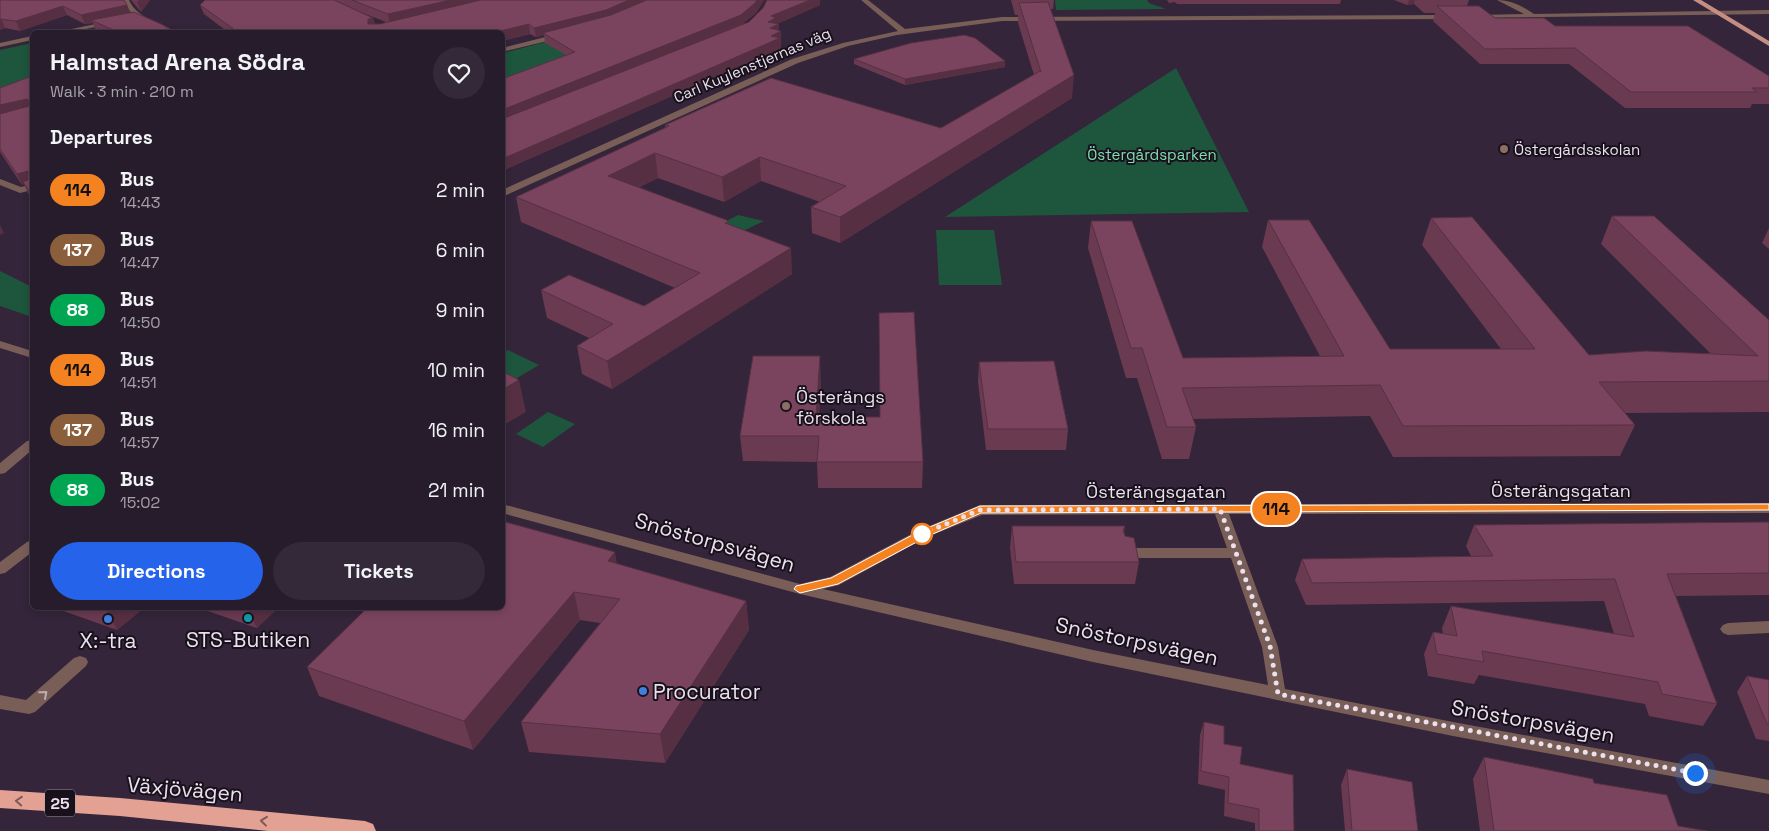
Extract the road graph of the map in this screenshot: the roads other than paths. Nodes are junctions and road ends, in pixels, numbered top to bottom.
1 (126, 0) edge
2 (864, 0) edge
3 (1500, 0) edge
4 (1696, 0) edge
5 (1769, 12) edge
6 (1719, 14) junction
7 (1532, 16) junction
8 (114, 22) edge
9 (72, 30) edge
10 (166, 30) edge
11 (903, 31) junction
12 (572, 32) edge
13 (30, 38) edge
14 (1769, 44) edge
15 (0, 45) edge
16 (505, 49) edge
17 (0, 182) edge
18 (30, 188) edge
19 (505, 193) edge
20 (0, 344) edge
21 (30, 355) edge
22 (30, 446) edge
23 (0, 470) edge
24 (1769, 508) edge
25 (505, 509) edge
26 (1220, 509) junction
27 (30, 546) edge
28 (1128, 553) edge
29 (1236, 553) junction
30 (0, 569) edge
31 (800, 589) junction
32 (1769, 627) edge
33 (1728, 629) dead end
34 (80, 662) dead end
35 (1278, 694) junction
36 (0, 702) edge
37 (1769, 787) edge
38 (0, 799) edge
39 (365, 831) edge

1 - 10 street
2 - 11 street
3 - 7 street
4 - 6 main road
5 - 6 street, Carl Kuylenstjernas väg
6 - 7 street, Carl Kuylenstjernas väg
6 - 14 main road
7 - 11 street, Carl Kuylenstjernas väg
8 - 9 street
11 - 19 street, Carl Kuylenstjernas väg
12 - 16 street
13 - 15 street
17 - 18 street
20 - 21 street
22 - 23 street
24 - 26 street, Österängsgatan
25 - 31 street, Snöstorpsvägen
26 - 29 street
26 - 31 street, Österängsgatan
27 - 30 street
28 - 29 street
29 - 35 street
31 - 35 street, Snöstorpsvägen
32 - 33 street
36 -> 34 street
35 - 37 street, Snöstorpsvägen
39 -> 38 highway, Växjövägen / 25

